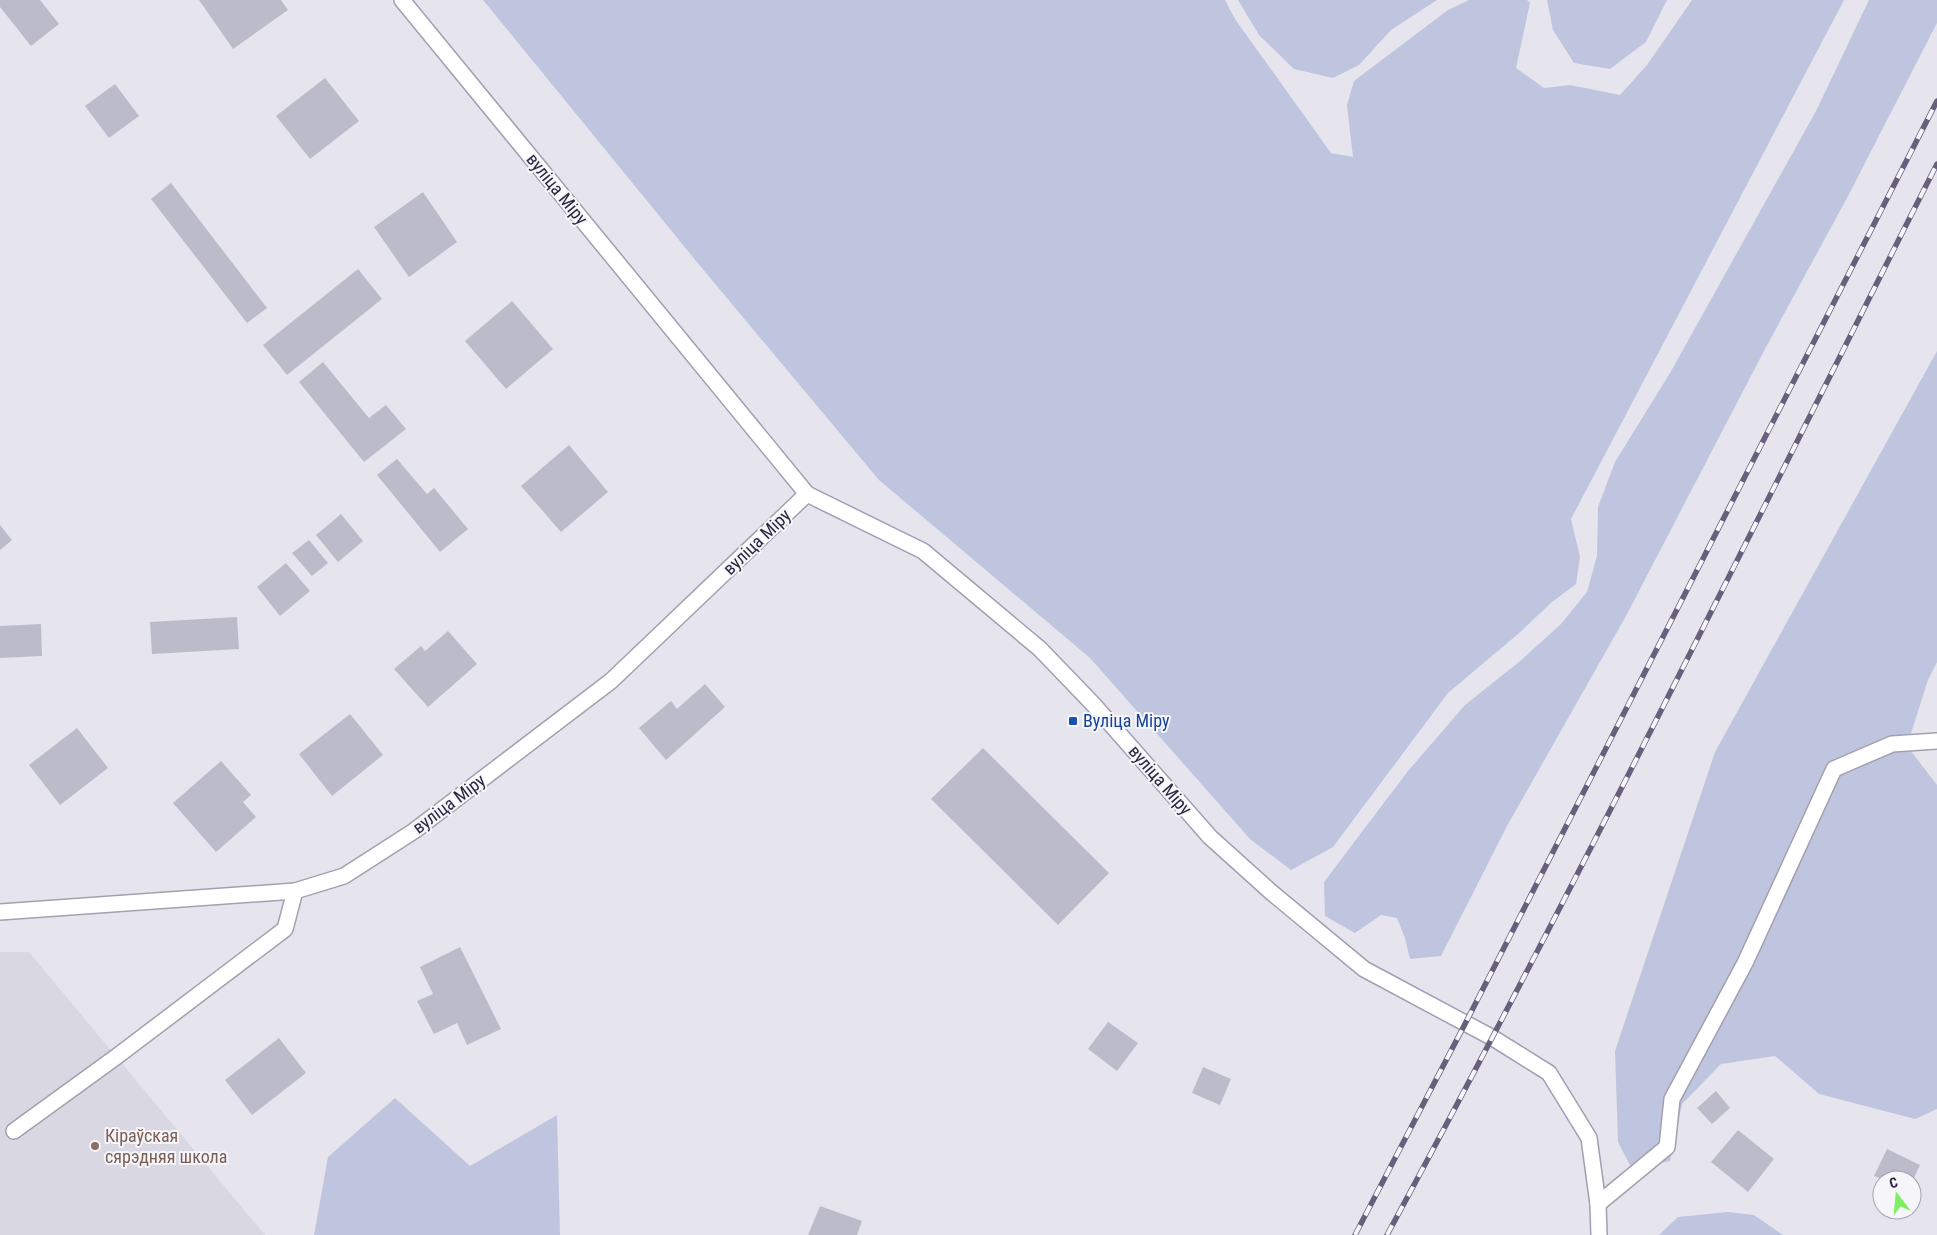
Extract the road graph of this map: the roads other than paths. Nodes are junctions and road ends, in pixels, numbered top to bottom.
1 (402, 0) edge
2 (807, 494) junction
3 (1937, 741) edge
4 (295, 892) junction
5 (0, 912) edge
6 (14, 1131) dead end
7 (1598, 1204) junction
8 (1599, 1235) edge

1 - 2 street, вуліца Міру
2 - 4 street, вуліца Міру
2 - 7 street, вуліца Міру
3 - 7 street
4 - 5 street, вуліца Міру
4 - 6 street
7 - 8 street, вуліца Міру

